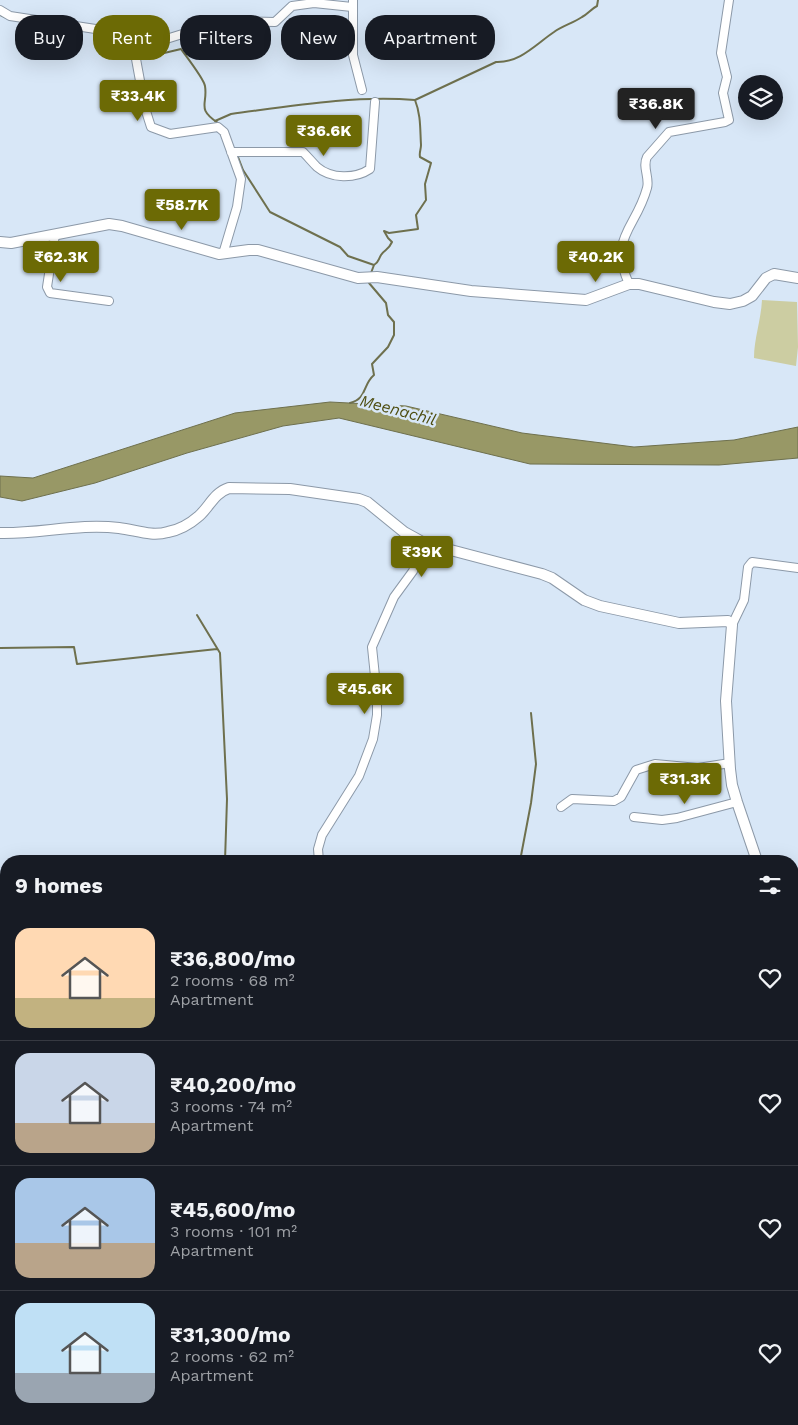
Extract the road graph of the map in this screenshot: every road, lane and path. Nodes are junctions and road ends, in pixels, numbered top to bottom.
1 (729, 3) edge
2 (352, 4) edge
3 (0, 10) edge
4 (93, 29) edge
5 (170, 38) edge
6 (136, 60) edge
7 (362, 90) dead end
8 (375, 102) dead end
9 (231, 152) junction
10 (56, 235) junction
11 (0, 242) edge
12 (223, 254) junction
13 (798, 278) edge
14 (629, 284) junction
15 (109, 301) dead end
16 (0, 533) edge
17 (424, 543) junction
18 (798, 568) edge
19 (732, 626) junction
20 (730, 763) junction
21 (737, 802) junction
22 (561, 807) dead end
23 (634, 817) dead end
24 (318, 855) edge
25 (755, 855) edge

1 - 14 street
2 - 5 street
2 - 7 street
3 - 4 street
6 - 9 street
8 - 9 street
9 - 12 street
10 - 11 main road
10 - 12 main road
10 - 15 street
12 - 14 main road
13 - 14 main road
16 - 17 main road
17 - 19 main road
17 - 24 street
18 - 19 street
19 - 20 main road
20 - 21 main road
20 - 22 street
21 - 23 street
21 - 25 main road

